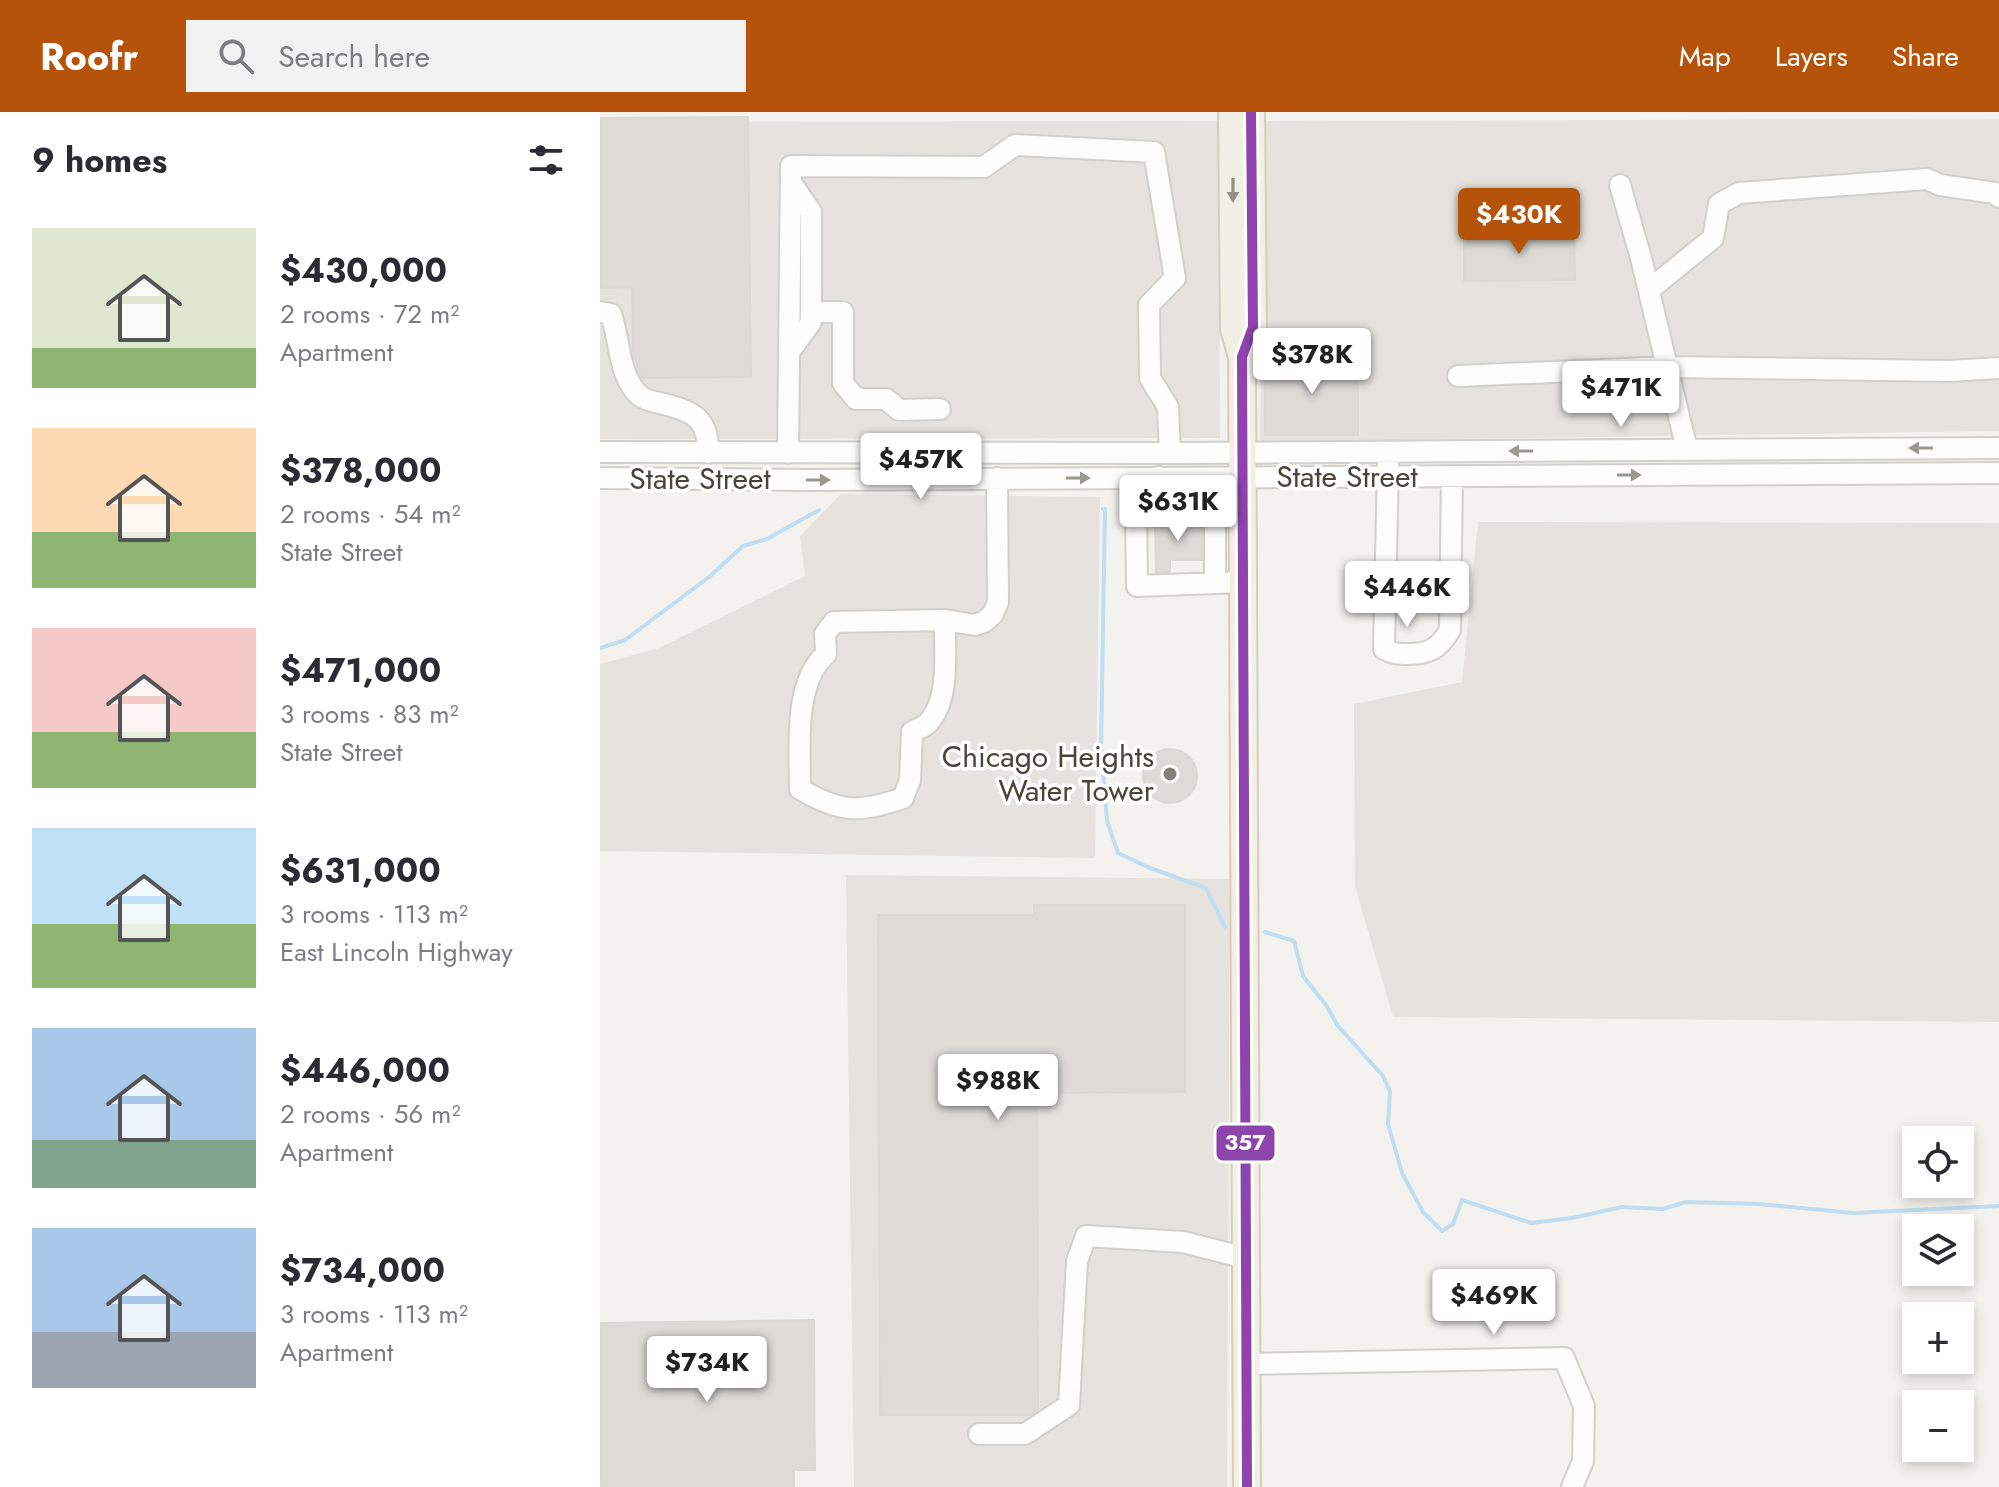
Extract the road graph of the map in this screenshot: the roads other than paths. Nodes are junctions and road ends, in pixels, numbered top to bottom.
1 (1232, 112) edge
2 (1251, 112) edge
3 (792, 184) junction
4 (1620, 185) dead end
5 (1999, 197) edge
6 (1649, 290) junction
7 (600, 312) edge
8 (811, 312) junction
9 (790, 351) junction
10 (1242, 357) junction
11 (1667, 367) junction
12 (1999, 368) edge
13 (1458, 376) dead end
14 (940, 409) dead end
15 (1999, 448) edge
16 (1687, 450) junction
17 (600, 452) edge
18 (1389, 452) junction
19 (708, 453) junction
20 (788, 453) junction
21 (1170, 453) junction
22 (1242, 465) junction
23 (1999, 473) edge
24 (1452, 476) junction
25 (1159, 477) junction
26 (1388, 477) junction
27 (600, 478) edge
28 (997, 478) junction
29 (1160, 507) junction
30 (1243, 516) junction
31 (1215, 517) junction
32 (1243, 582) junction
33 (1215, 583) junction
34 (945, 620) junction
35 (1246, 1258) junction
36 (1246, 1364) junction
37 (979, 1434) dead end
38 (1247, 1487) edge
39 (1572, 1487) edge

1 -> 10 main road
2 - 10 main road
3 - 8 street
3 - 9 street
3 - 21 street
4 - 6 street
5 - 6 street
6 - 11 street
7 - 19 street
8 - 9 street
8 - 14 street
9 - 20 street
10 - 22 main road
11 - 12 street
11 - 13 street
11 - 16 street
15 -> 16 street, State Street
16 -> 18 street, State Street
17 - 19 street, State Street
18 - 22 street, State Street
18 - 26 street
19 - 20 street, State Street
20 - 21 street, State Street
21 - 22 street, State Street
22 - 25 street, State Street
22 - 26 street, State Street
22 - 30 main road
24 -> 23 street, State Street
24 - 26 street, State Street
24 - 26 street
28 -> 25 street, State Street
25 - 29 street
27 -> 28 street, State Street
28 - 34 street
29 - 31 street
29 - 33 street
30 - 31 street
30 - 32 main road
31 - 33 street
32 - 33 street
32 - 35 main road
34 - 34 street
35 - 36 main road
35 - 37 street
36 - 38 main road
36 - 39 street

